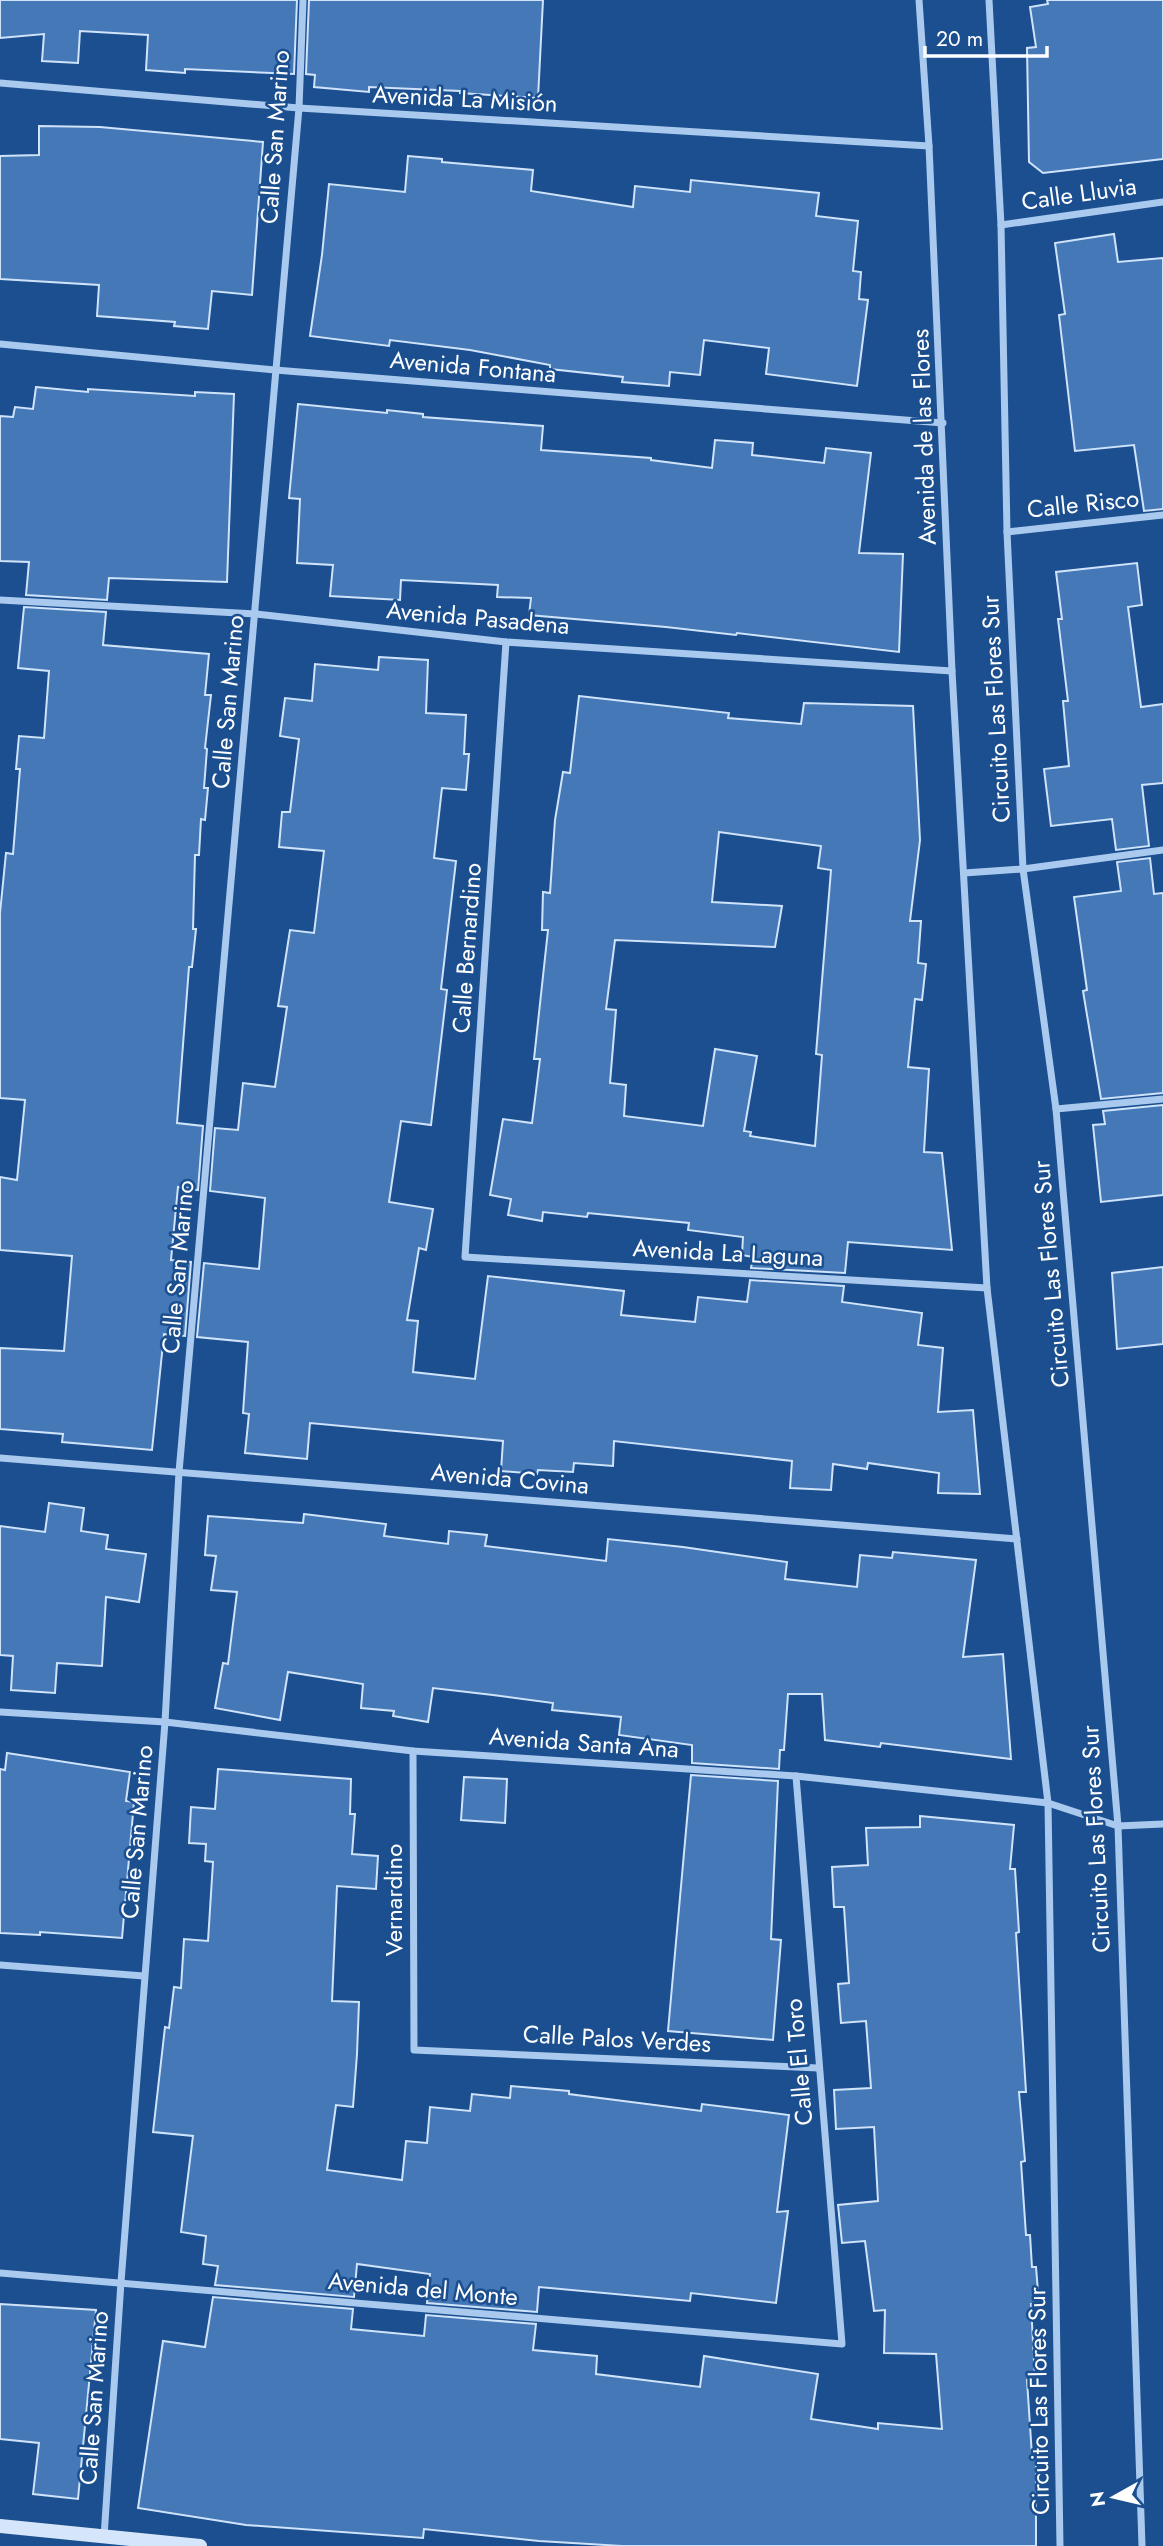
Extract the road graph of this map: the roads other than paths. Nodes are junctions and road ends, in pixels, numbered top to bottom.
1 (303, 0) edge
2 (919, 0) edge
3 (989, 0) edge
4 (0, 83) edge
5 (299, 108) junction
6 (929, 146) junction
7 (1163, 202) edge
8 (1001, 225) junction
9 (0, 344) edge
10 (275, 370) junction
11 (943, 423) junction
12 (1163, 515) edge
13 (1007, 532) junction
14 (0, 600) edge
15 (256, 614) junction
16 (506, 642) junction
17 (953, 671) junction
18 (1163, 850) edge
19 (1023, 869) junction
20 (964, 873) junction
21 (1163, 1099) edge
22 (1056, 1109) junction
23 (465, 1257) joint
24 (988, 1288) junction
25 (0, 1458) edge
26 (179, 1472) junction
27 (1017, 1539) junction
28 (0, 1712) edge
29 (165, 1722) junction
30 (413, 1751) junction
31 (796, 1776) junction
32 (1048, 1803) junction
33 (1163, 1824) edge
34 (1118, 1826) junction
35 (0, 1965) edge
36 (145, 1976) junction
37 (414, 2050) joint
38 (818, 2068) junction
39 (0, 2273) edge
40 (121, 2283) junction
41 (842, 2344) joint
42 (0, 2526) edge
43 (103, 2538) junction
44 (200, 2546) edge
45 (1060, 2546) edge
46 (1142, 2546) edge

1 - 5 street, Calle San Marino
2 - 6 street, Avenida de las Flores
3 - 8 street, Circuito Las Flores Sur
4 - 5 street, Avenida La Misión
5 - 6 street, Avenida La Misión
5 - 10 street, Calle San Marino
6 - 11 street, Avenida de las Flores
7 - 8 street, Calle Lluvia
8 - 13 street, Circuito Las Flores Sur
9 - 10 street, Avenida Fontana
10 - 11 street, Avenida Fontana
10 - 15 street, Calle San Marino
11 - 17 street, Avenida de las Flores
12 - 13 street, Calle Risco
13 - 19 street, Circuito Las Flores Sur
14 - 15 street, Avenida Pasadena
15 - 16 street, Avenida Pasadena
15 - 26 street, Calle San Marino
16 - 17 street, Avenida Pasadena
16 - 23 street, Calle Bernardino
17 - 20 street, Avenida de las Flores
18 - 19 street
19 - 20 street
19 - 22 street, Circuito Las Flores Sur
20 - 24 street, Circuito Las Flores Sur
21 - 22 street
22 - 34 street, Circuito Las Flores Sur
23 - 24 street, Avenida La Laguna
24 - 27 street, Circuito Las Flores Sur
25 - 26 street, Avenida Covina
26 - 27 street, Avenida Covina
26 - 29 street, Calle San Marino
27 - 32 street, Circuito Las Flores Sur
28 - 29 street, Avenida Santa Ana
29 - 30 street, Avenida Santa Ana
29 - 36 street, Calle San Marino
30 - 31 street, Avenida Santa Ana
30 - 37 street, Vernardino
31 - 32 street, Avenida Santa Ana
31 - 38 street, Calle El Toro
32 - 34 street, Avenida Santa Ana
32 - 45 street, Circuito Las Flores Sur
33 - 34 street, Avenida Santa Ana
34 - 46 street, Circuito Las Flores Sur
35 - 36 street
36 - 40 street, Calle San Marino
37 - 38 street, Calle Palos Verdes
38 - 41 street, Calle El Toro
39 - 40 street, Avenida del Monte
40 - 41 street, Avenida del Monte
40 - 43 street, Calle San Marino
42 - 43 main road
43 - 44 main road

